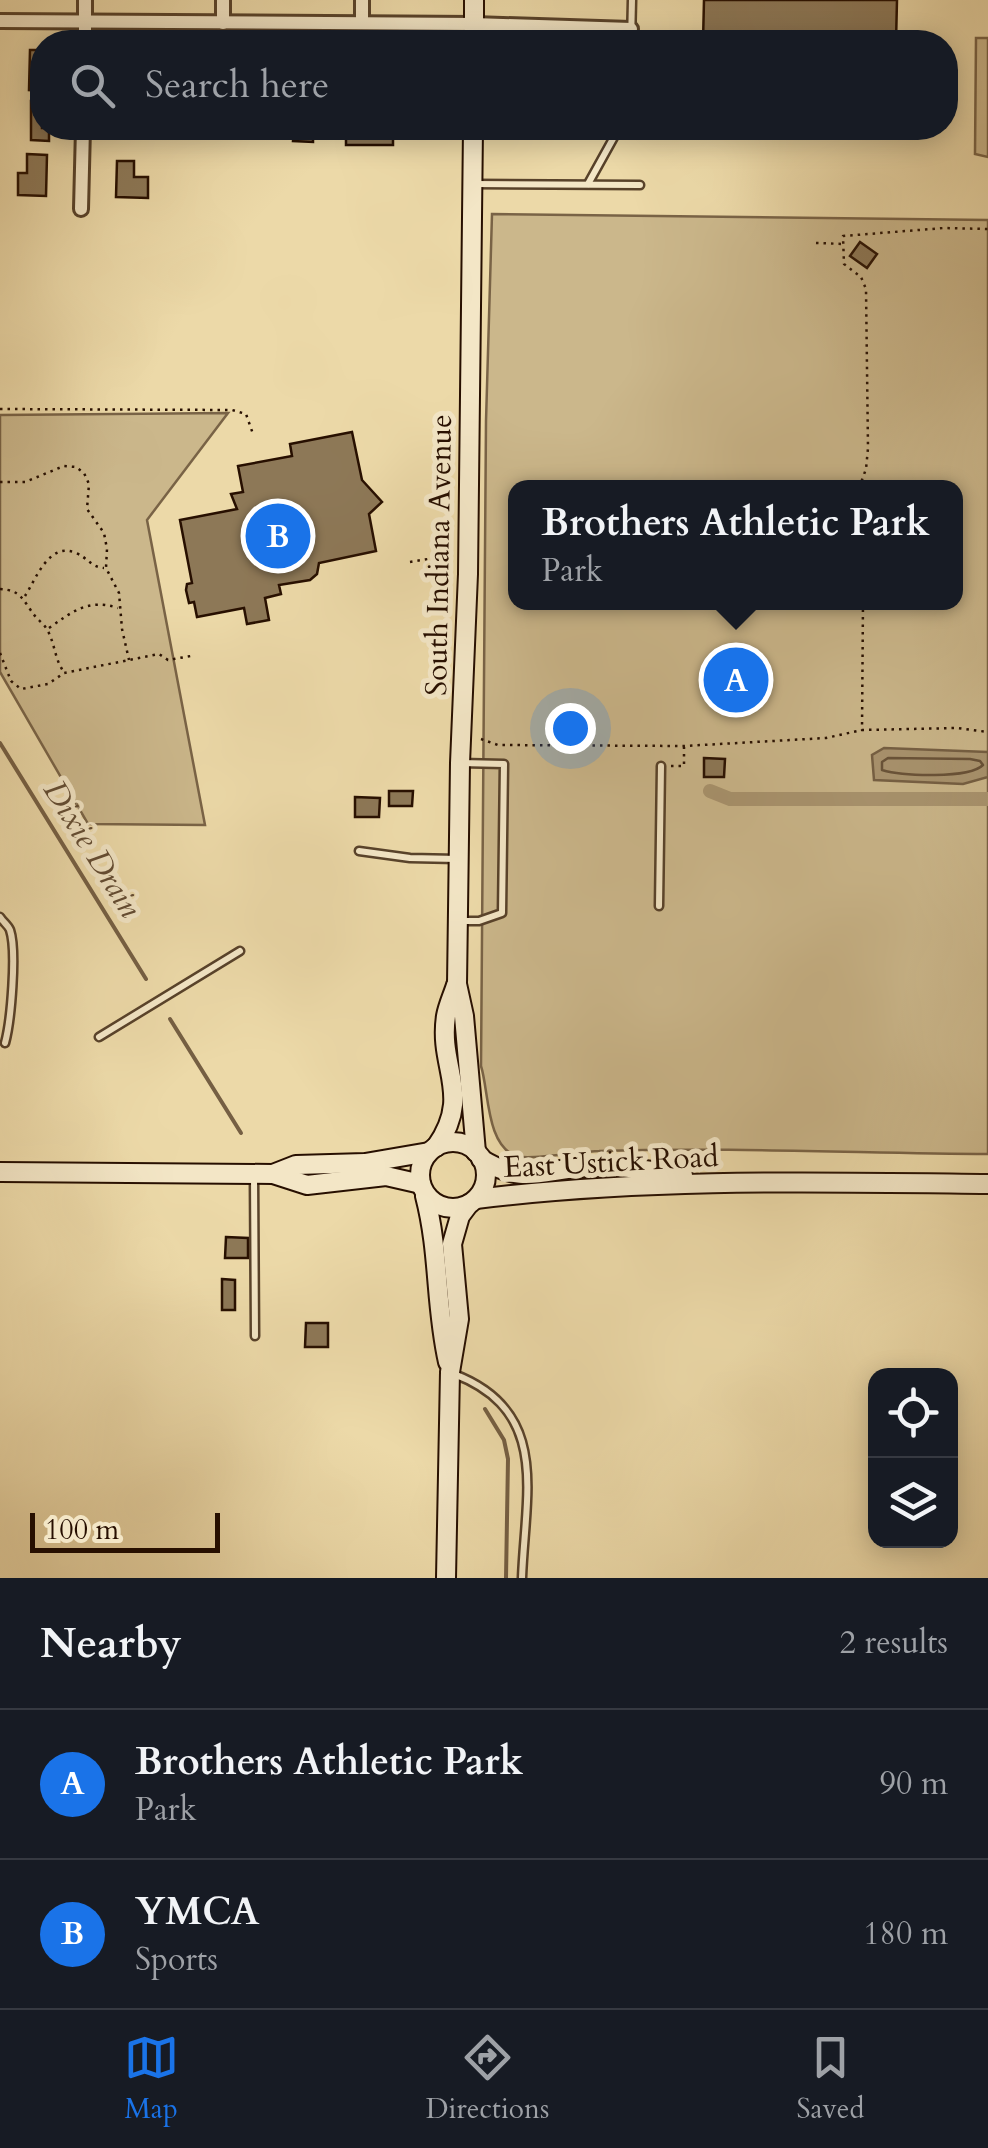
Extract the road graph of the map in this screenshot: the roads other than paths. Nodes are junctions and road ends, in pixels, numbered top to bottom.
1 (85, 0) edge
2 (223, 0) edge
3 (362, 0) edge
4 (474, 0) edge
5 (632, 0) edge
6 (0, 21) edge
7 (85, 22) junction
8 (223, 22) junction
9 (362, 23) junction
10 (85, 30) edge
11 (440, 30) edge
12 (474, 30) edge
13 (631, 30) edge
14 (83, 140) edge
15 (473, 140) edge
16 (612, 140) edge
17 (473, 184) junction
18 (588, 184) junction
19 (640, 184) dead end
20 (81, 209) dead end
21 (460, 762) junction
22 (661, 766) road end
23 (359, 851) dead end
24 (458, 858) junction
25 (659, 906) dead end
26 (0, 918) edge
27 (457, 920) junction
28 (240, 951) dead end
29 (456, 984) junction
30 (99, 1037) dead end
31 (5, 1042) dead end
32 (432, 1150) junction
33 (478, 1155) junction
34 (0, 1172) edge
35 (263, 1174) junction
36 (748, 1182) junction
37 (988, 1184) edge
38 (422, 1188) junction
39 (473, 1201) junction
40 (256, 1336) dead end
41 (450, 1372) junction
42 (446, 1578) edge
43 (522, 1578) edge

1 - 7 street
2 - 8 street
3 - 9 street
4 - 12 main road
5 - 13 lane
6 - 7 street
7 - 8 street
7 - 10 street
8 - 9 street
9 - 11 street
14 - 20 street
15 - 17 main road, South Indiana Avenue
16 - 18 lane
17 - 18 lane
17 - 21 main road, South Indiana Avenue
18 - 19 lane
21 - 24 main road, South Indiana Avenue
21 - 27 lane
22 - 25 lane
23 - 24 lane
24 - 27 main road, South Indiana Avenue
26 - 31 lane
27 - 29 main road, South Indiana Avenue
28 - 30 lane
29 - 32 main road, South Indiana Avenue
29 - 33 main road, South Indiana Avenue
32 - 33 main road
32 - 35 main road
32 - 38 main road
33 - 36 main road, East Ustick Road
33 - 39 main road
34 - 35 main road
35 - 38 main road
35 - 40 lane
36 - 37 main road, East Ustick Road
36 - 39 main road, East Ustick Road
38 - 39 main road
38 - 41 main road
39 - 41 main road
41 - 42 main road
41 - 43 lane

